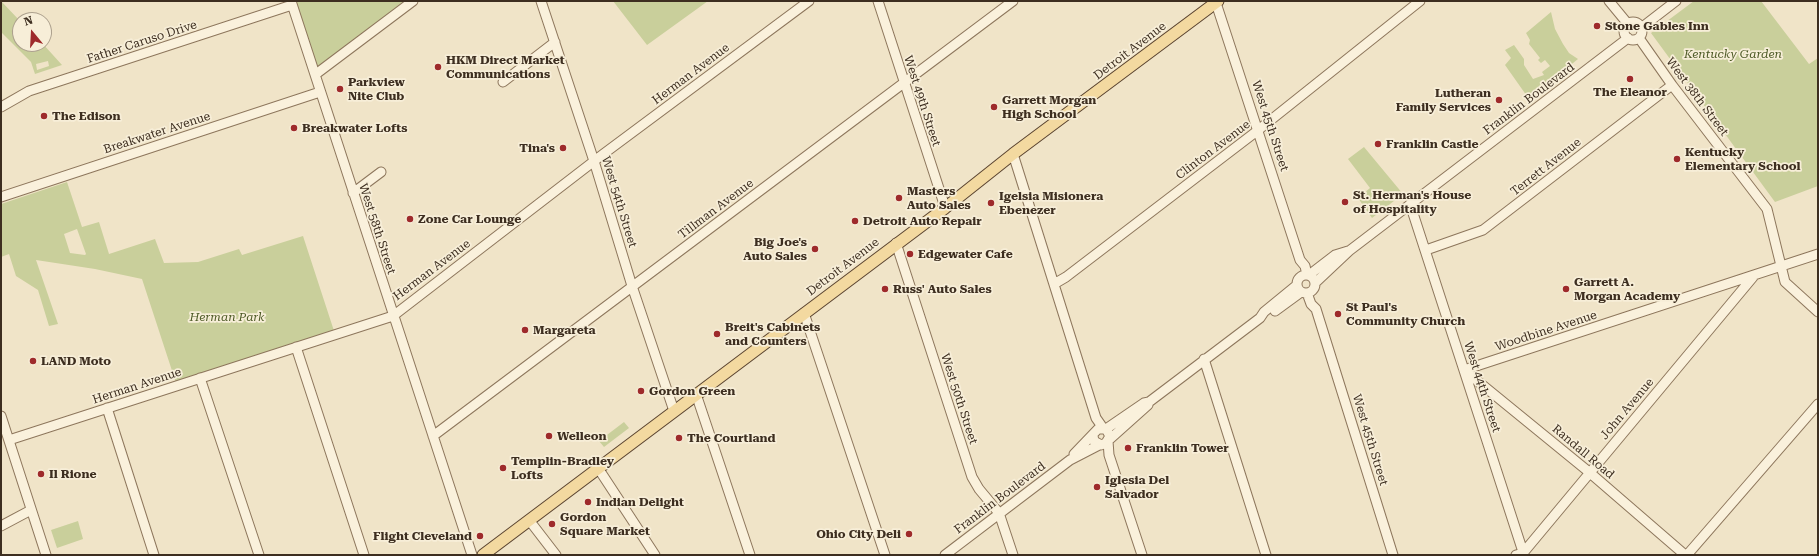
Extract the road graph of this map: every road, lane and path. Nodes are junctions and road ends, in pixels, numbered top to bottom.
1 (413, 1) edge
2 (541, 1) edge
3 (809, 1) edge
4 (878, 1) edge
5 (1013, 1) edge
6 (1420, 1) edge
7 (1609, 1) edge
8 (1676, 1) edge
9 (1216, 2) edge
10 (292, 3) edge
11 (1628, 24) junction
12 (1641, 28) junction
13 (1628, 38) junction
14 (1639, 38) junction
15 (555, 42) junction
16 (316, 74) junction
17 (503, 82) dead end
18 (904, 84) junction
19 (1672, 85) junction
20 (320, 92) junction
21 (1, 107) edge
22 (1257, 131) junction
23 (1013, 154) junction
24 (594, 162) junction
25 (381, 172) dead end
26 (353, 193) junction
27 (1, 196) edge
28 (1410, 204) junction
29 (945, 208) junction
30 (896, 244) junction
31 (1426, 250) junction
32 (1818, 254) edge
33 (1782, 267) junction
34 (1753, 277) junction
35 (1054, 284) junction
36 (1306, 284) junction
37 (632, 286) junction
38 (1818, 312) edge
39 (804, 313) junction
40 (392, 316) junction
41 (296, 347) junction
42 (1204, 359) junction
43 (1464, 370) junction
44 (200, 378) junction
45 (696, 394) junction
46 (1149, 402) junction
47 (1818, 404) edge
48 (107, 408) junction
49 (674, 411) junction
50 (1, 416) edge
51 (1099, 431) junction
52 (433, 436) junction
53 (9, 440) junction
54 (1104, 442) junction
55 (1070, 460) junction
56 (598, 468) junction
57 (1589, 472) junction
58 (31, 510) junction
59 (999, 513) junction
60 (529, 520) junction
61 (1, 526) edge
62 (1521, 554) edge
63 (46, 555) edge
64 (154, 555) edge
65 (259, 555) edge
66 (364, 555) edge
67 (472, 555) edge
68 (483, 555) edge
69 (556, 555) edge
70 (655, 555) edge
71 (750, 555) edge
72 (885, 555) edge
73 (945, 555) edge
74 (1013, 555) edge
75 (1142, 555) edge
76 (1266, 555) edge
77 (1393, 555) edge
78 (1686, 555) edge

1 - 16 street
2 - 15 street, West 54th Street
3 - 24 street, Herman Avenue
4 - 18 street, West 49th Street
5 - 18 street, Tillman Avenue
6 - 22 street, Clinton Avenue
7 - 11 street
8 - 12 street
9 - 22 street, West 45th Street
9 - 23 main road, Detroit Avenue
10 - 16 street, West 58th Street
10 - 21 street, Father Caruso Drive
11 - 12 street
11 - 13 street
12 - 14 street
13 - 14 street
13 - 28 street, Franklin Boulevard
14 - 19 street, West 38th Street
15 - 17 street
15 - 24 street, West 54th Street
16 - 20 street, West 58th Street
18 - 29 street, West 49th Street
18 - 37 street, Tillman Avenue
19 - 31 street, Terrett Avenue
19 - 33 street, West 38th Street
20 - 26 street, West 58th Street
20 - 27 street, Breakwater Avenue
22 - 35 street, Clinton Avenue
22 - 36 street, West 45th Street
23 - 29 main road, Detroit Avenue
23 - 35 street
24 - 37 street, West 54th Street
24 - 40 street, Herman Avenue
25 - 26 street
26 - 40 street, West 58th Street
28 - 31 street, West 44th Street
28 - 36 street, Franklin Boulevard
29 - 30 main road, Detroit Avenue
30 - 39 main road, Detroit Avenue
30 - 59 street, West 50th Street
31 - 43 street, West 44th Street
32 - 33 street, Woodbine Avenue
33 - 34 street, Woodbine Avenue
33 - 38 street, West 38th Street
34 - 43 street, Woodbine Avenue
34 - 57 street, John Avenue
35 - 51 street
36 - 42 street, Franklin Boulevard
36 - 77 street, West 45th Street
37 - 49 street, West 54th Street
37 - 52 street, Tillman Avenue
39 - 45 main road, Detroit Avenue
39 - 72 street
40 - 41 street, Herman Avenue
40 - 52 street, West 58th Street
41 - 44 street, Herman Avenue
41 - 66 street
42 - 46 street, Franklin Boulevard
42 - 76 street
43 - 57 street, Randall Road
43 - 62 street, West 44th Street
44 - 48 street, Herman Avenue
44 - 65 street
45 - 49 main road, Detroit Avenue
45 - 71 street
46 - 51 street, Franklin Boulevard
46 - 54 street, Franklin Boulevard
47 - 78 street
48 - 53 street, Herman Avenue
48 - 64 street
49 - 56 main road, Detroit Avenue
50 - 53 street
51 - 54 street
51 - 54 street
51 - 55 street, Franklin Boulevard
52 - 67 street, West 58th Street
53 - 58 street
54 - 55 street, Franklin Boulevard
54 - 75 street
55 - 59 street, Franklin Boulevard
56 - 60 main road, Detroit Avenue
56 - 70 street
57 - 62 street, John Avenue
57 - 78 street, Randall Road
58 - 61 street
58 - 63 street
59 - 73 street, Franklin Boulevard
59 - 74 street, West 50th Street
60 - 68 main road, Detroit Avenue
60 - 69 street

